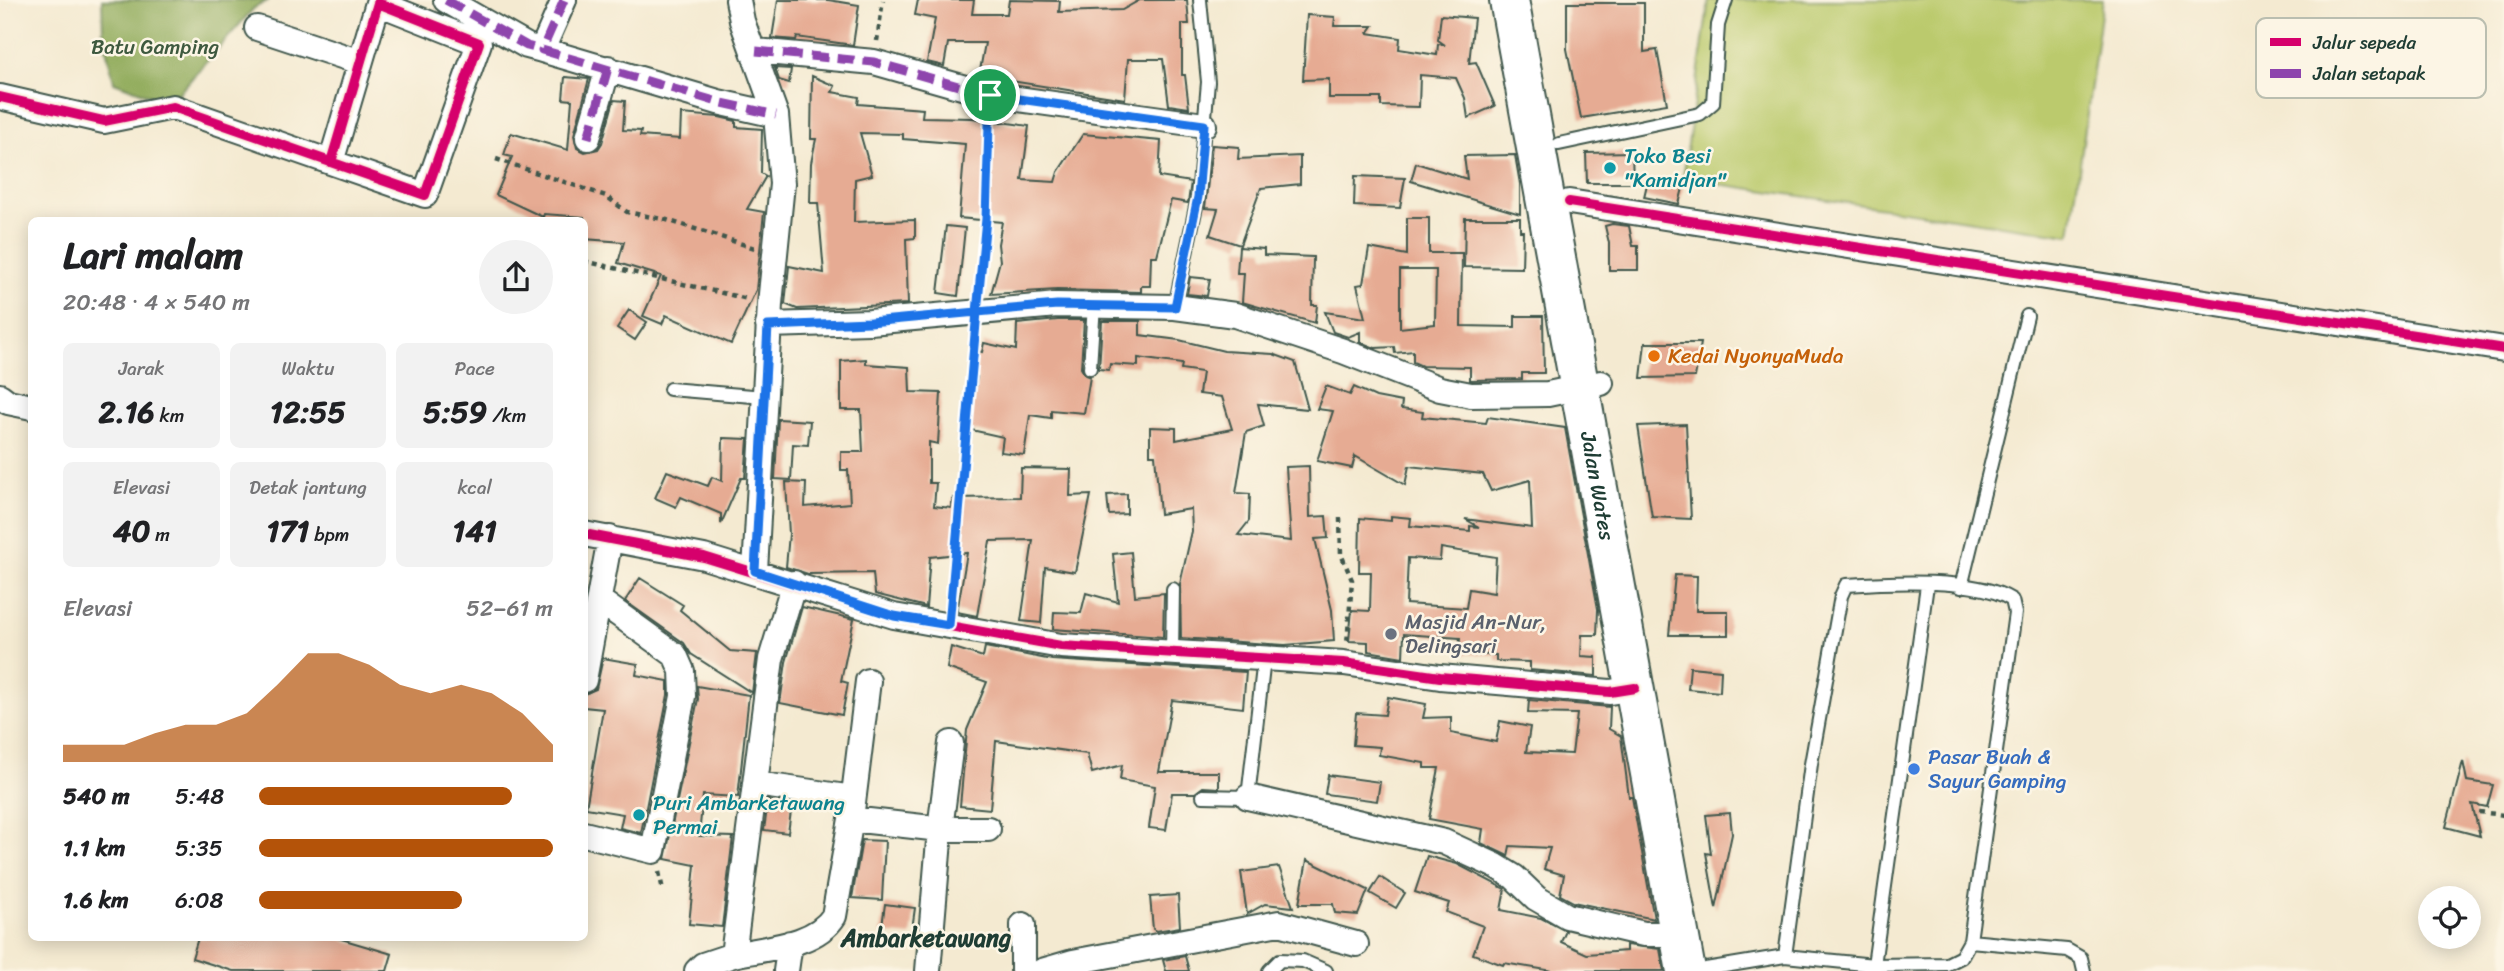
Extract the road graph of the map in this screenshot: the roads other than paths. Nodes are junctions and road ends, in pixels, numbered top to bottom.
1 (446, 0) edge
2 (564, 0) edge
3 (738, 0) edge
4 (1200, 0) edge
5 (1509, 0) edge
6 (1532, 0) edge
7 (1726, 0) edge
8 (257, 28) dead end
9 (542, 50) junction
10 (756, 51) junction
11 (360, 62) junction
12 (608, 68) junction
13 (0, 97) edge
14 (776, 116) junction
15 (1204, 125) junction
16 (588, 138) dead end
17 (1559, 144) junction
18 (331, 162) junction
19 (1569, 202) junction
20 (1094, 304) junction
21 (1175, 307) junction
22 (769, 315) junction
23 (2027, 316) dead end
24 (2504, 349) edge
25 (1090, 369) dead end
26 (1590, 386) junction
27 (670, 389) dead end
28 (0, 396) edge
29 (764, 397) junction
30 (28, 406) edge
31 (588, 535) edge
32 (610, 538) junction
33 (755, 571) junction
34 (794, 583) junction
35 (1927, 585) junction
36 (1961, 587) junction
37 (1173, 589) dead end
38 (599, 600) junction
39 (1172, 653) junction
40 (588, 659) edge
41 (1264, 659) junction
42 (868, 681) dead end
43 (1635, 688) junction
44 (951, 743) dead end
45 (756, 785) junction
46 (1203, 796) dead end
47 (1248, 797) junction
48 (852, 808) junction
49 (940, 829) junction
50 (988, 829) dead end
51 (588, 835) edge
52 (1023, 925) dead end
53 (1680, 934) junction
54 (1970, 941) junction
55 (790, 943) junction
56 (1356, 944) dead end
57 (733, 955) junction
58 (1785, 956) junction
59 (1874, 965) junction
60 (1700, 970) edge
61 (697, 971) edge
62 (786, 971) edge
63 (928, 971) edge
64 (1023, 971) edge
65 (1042, 971) edge
66 (1269, 971) edge
67 (1326, 971) edge
68 (2084, 971) edge

1 - 9 street
2 - 9 street
3 - 10 street
4 - 15 lane
5 - 26 highway, Jalan Wates
6 - 17 highway, Jalan Wates
7 - 17 lane
8 - 11 street
9 - 12 street
10 - 14 street
10 - 15 street
11 - 18 street
11 - 18 street
12 - 14 street
12 - 16 street
13 - 18 street
14 - 22 street
15 - 21 lane
17 - 19 highway, Jalan Wates
19 - 24 street
19 - 26 highway, Jalan Wates
20 - 21 street
20 - 22 street
20 - 25 lane
21 - 26 street
22 - 29 street
23 - 36 lane
26 - 43 highway, Jalan Wates
26 - 60 highway, Jalan Wates
27 - 29 lane
28 - 30 street
29 - 33 street
31 - 32 street
32 - 33 street
32 - 38 street
33 - 34 street
34 - 39 street
34 - 45 street
35 - 36 lane
35 - 58 lane
35 - 59 lane
36 - 54 lane
37 - 39 lane
38 - 40 street
38 - 51 street
39 - 41 street
41 - 43 street
41 - 47 lane
42 - 48 street
43 - 53 highway, Jalan Wates
44 - 49 street
45 - 48 street
45 - 57 street
46 - 47 lane
47 - 53 street
48 - 49 street
48 - 55 street
49 - 50 street
49 - 63 street
52 - 64 street
53 - 60 highway, Jalan Wates
54 - 59 lane
54 - 68 lane
55 - 57 street
55 - 62 street
56 - 65 street
57 - 61 street
58 - 59 lane
58 - 60 lane
66 - 67 lane

